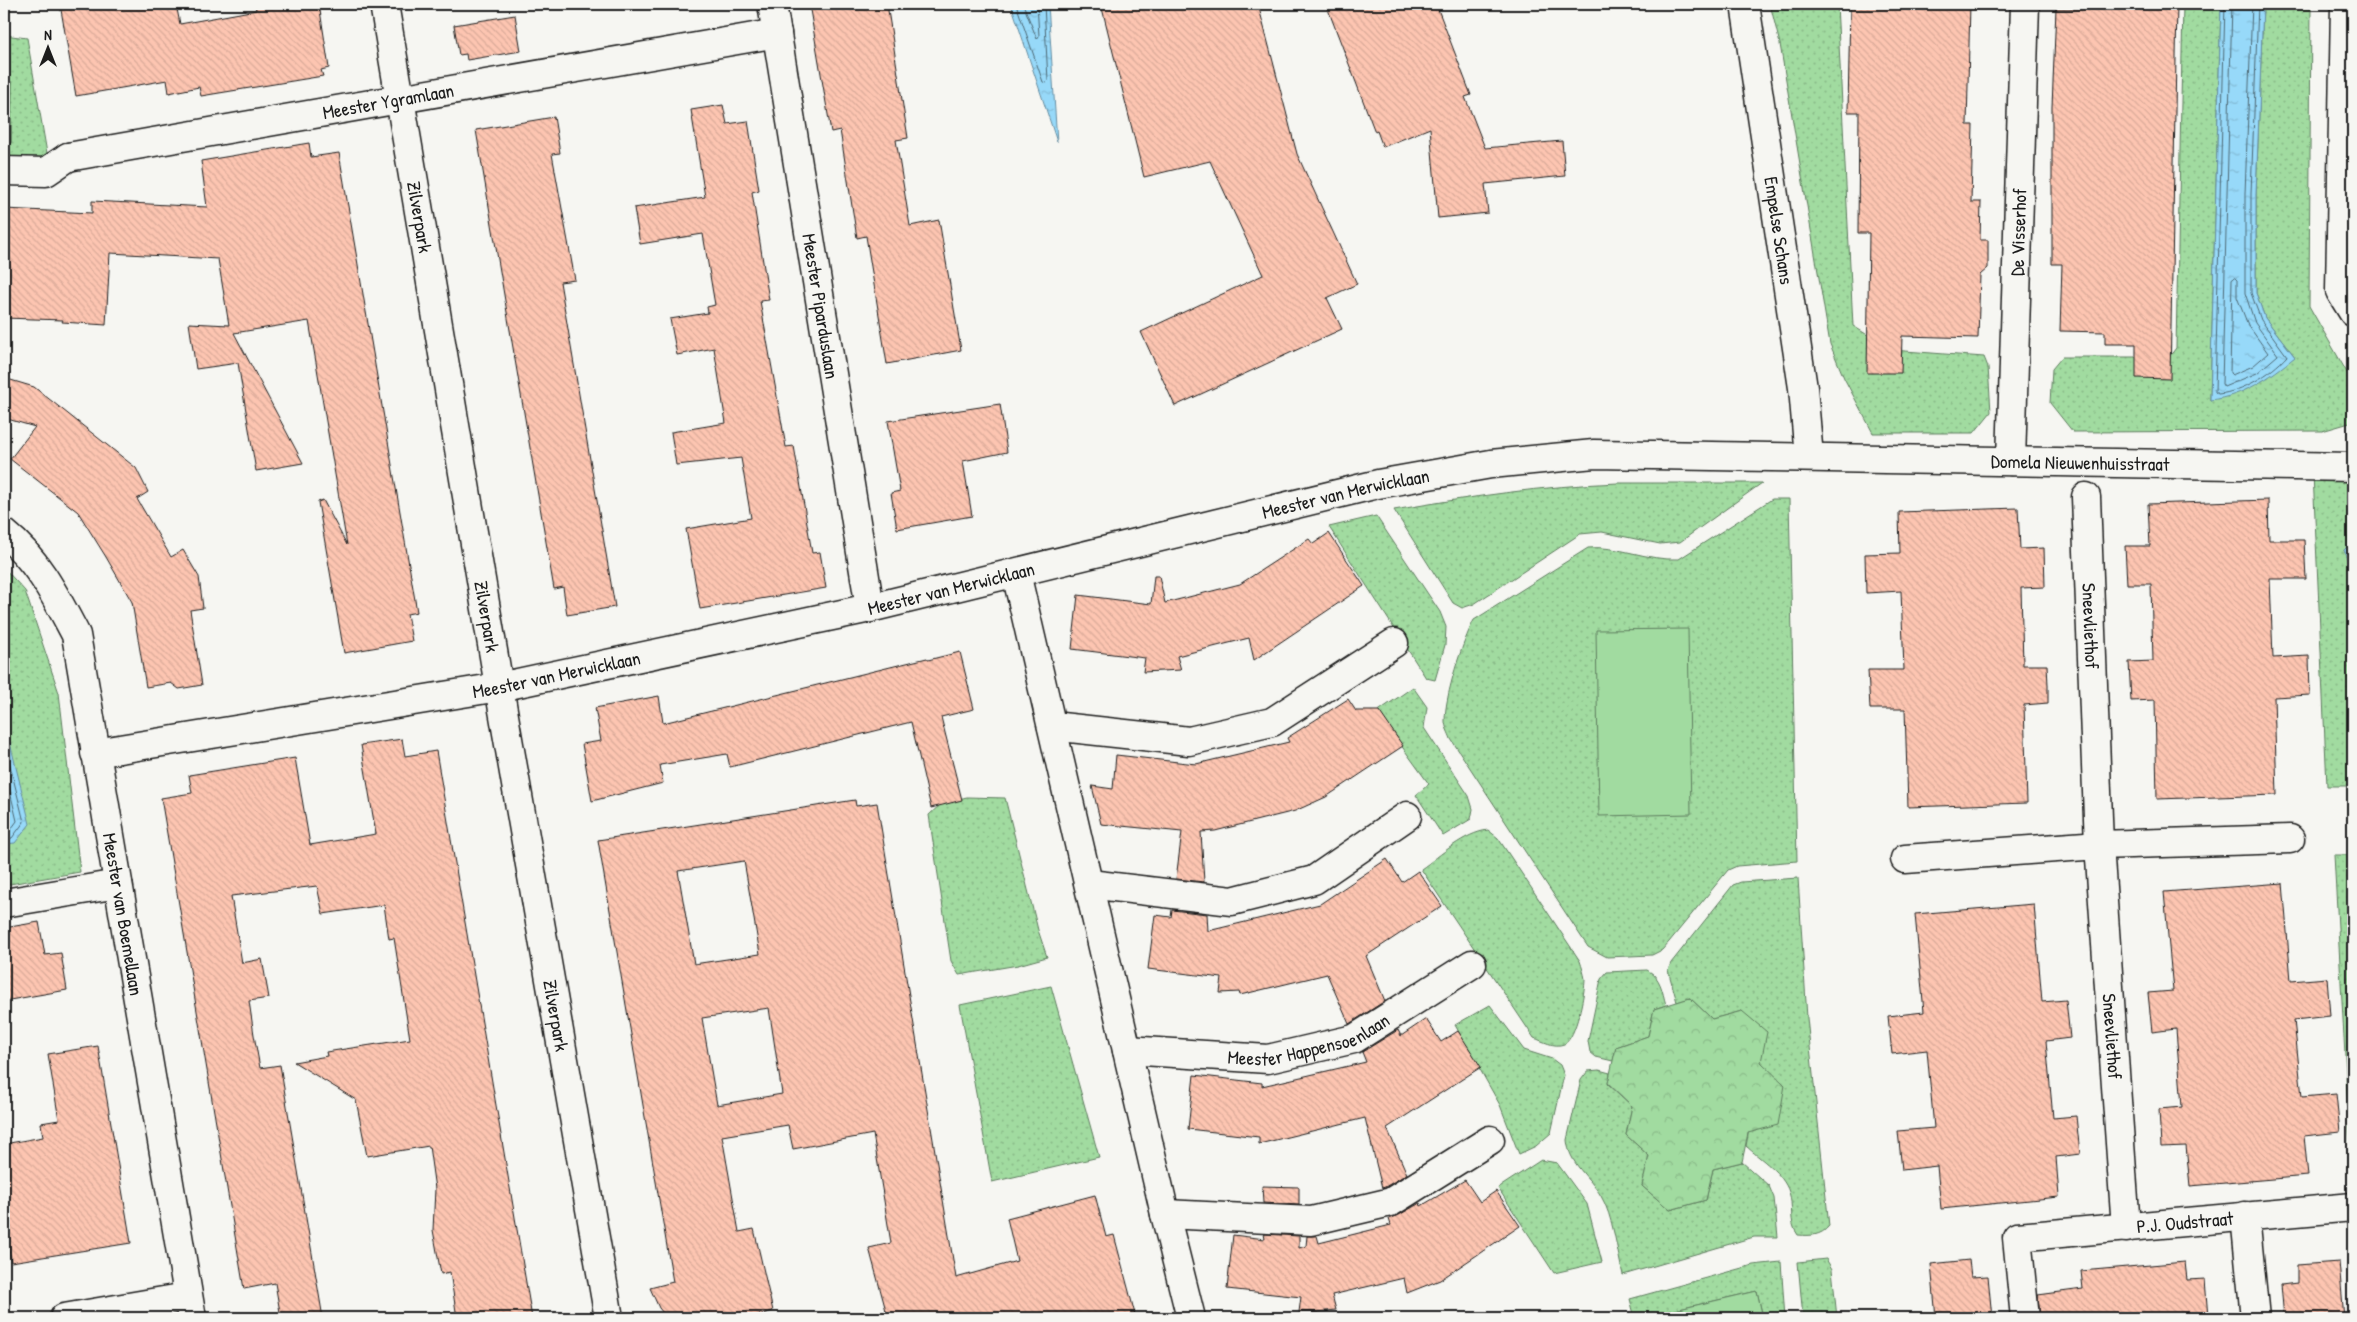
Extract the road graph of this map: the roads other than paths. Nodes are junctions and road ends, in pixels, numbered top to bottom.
1 (384, 4) edge
2 (772, 4) edge
3 (1745, 4) edge
4 (2026, 4) edge
5 (2345, 4) edge
6 (777, 33) junction
7 (400, 99) junction
8 (4, 171) edge
9 (2353, 312) edge
10 (1808, 457) junction
11 (2011, 461) junction
12 (2353, 466) edge
13 (2086, 497) dead end
14 (4, 533) edge
15 (1016, 572) junction
16 (870, 608) junction
17 (1394, 643) dead end
18 (499, 687) junction
19 (1052, 726) junction
20 (95, 753) junction
21 (1407, 816) dead end
22 (2290, 839) dead end
23 (2099, 844) junction
24 (1904, 859) dead end
25 (118, 884) junction
26 (1089, 884) junction
27 (4, 903) edge
28 (1472, 964) dead end
29 (1127, 1050) junction
30 (1490, 1140) dead end
31 (2353, 1207) edge
32 (1165, 1214) junction
33 (2245, 1216) junction
34 (2126, 1228) junction
35 (189, 1308) edge
36 (64, 1318) edge
37 (609, 1318) edge
38 (1191, 1318) edge
39 (2025, 1318) edge
40 (2255, 1318) edge

1 - 7 street, Zilverpark
2 - 6 street, Meester Piparduslaan
3 - 10 street, Empelse Schans
4 - 11 street, De Visserhof
5 - 9 street
6 - 7 street, Meester Ygramlaan
6 - 16 street, Meester Piparduslaan
7 - 8 street, Meester Ygramlaan
7 - 18 street, Zilverpark
10 - 11 street, Domela Nieuwenhuisstraat
10 - 15 street, Meester van Merwicklaan
11 - 12 street, Domela Nieuwenhuisstraat
13 - 23 street, Sneevliethof
14 - 20 street, Meester van Boemellaan
15 - 16 street, Meester van Merwicklaan
15 - 19 street
16 - 18 street, Meester van Merwicklaan
17 - 19 street
18 - 20 street, Meester van Merwicklaan
18 - 37 street, Zilverpark
19 - 26 street
20 - 25 street, Meester van Boemellaan
21 - 26 street
22 - 23 street
23 - 24 street
23 - 34 street, Sneevliethof
25 - 27 street
25 - 35 street, Meester van Boemellaan
26 - 29 street
28 - 29 street, Meester Happensoenlaan
29 - 32 street
30 - 32 street
31 - 33 street, P.J. Oudstraat
32 - 38 street
33 - 34 street, P.J. Oudstraat
33 - 40 street
34 - 39 street, P.J. Oudstraat
35 - 36 street

